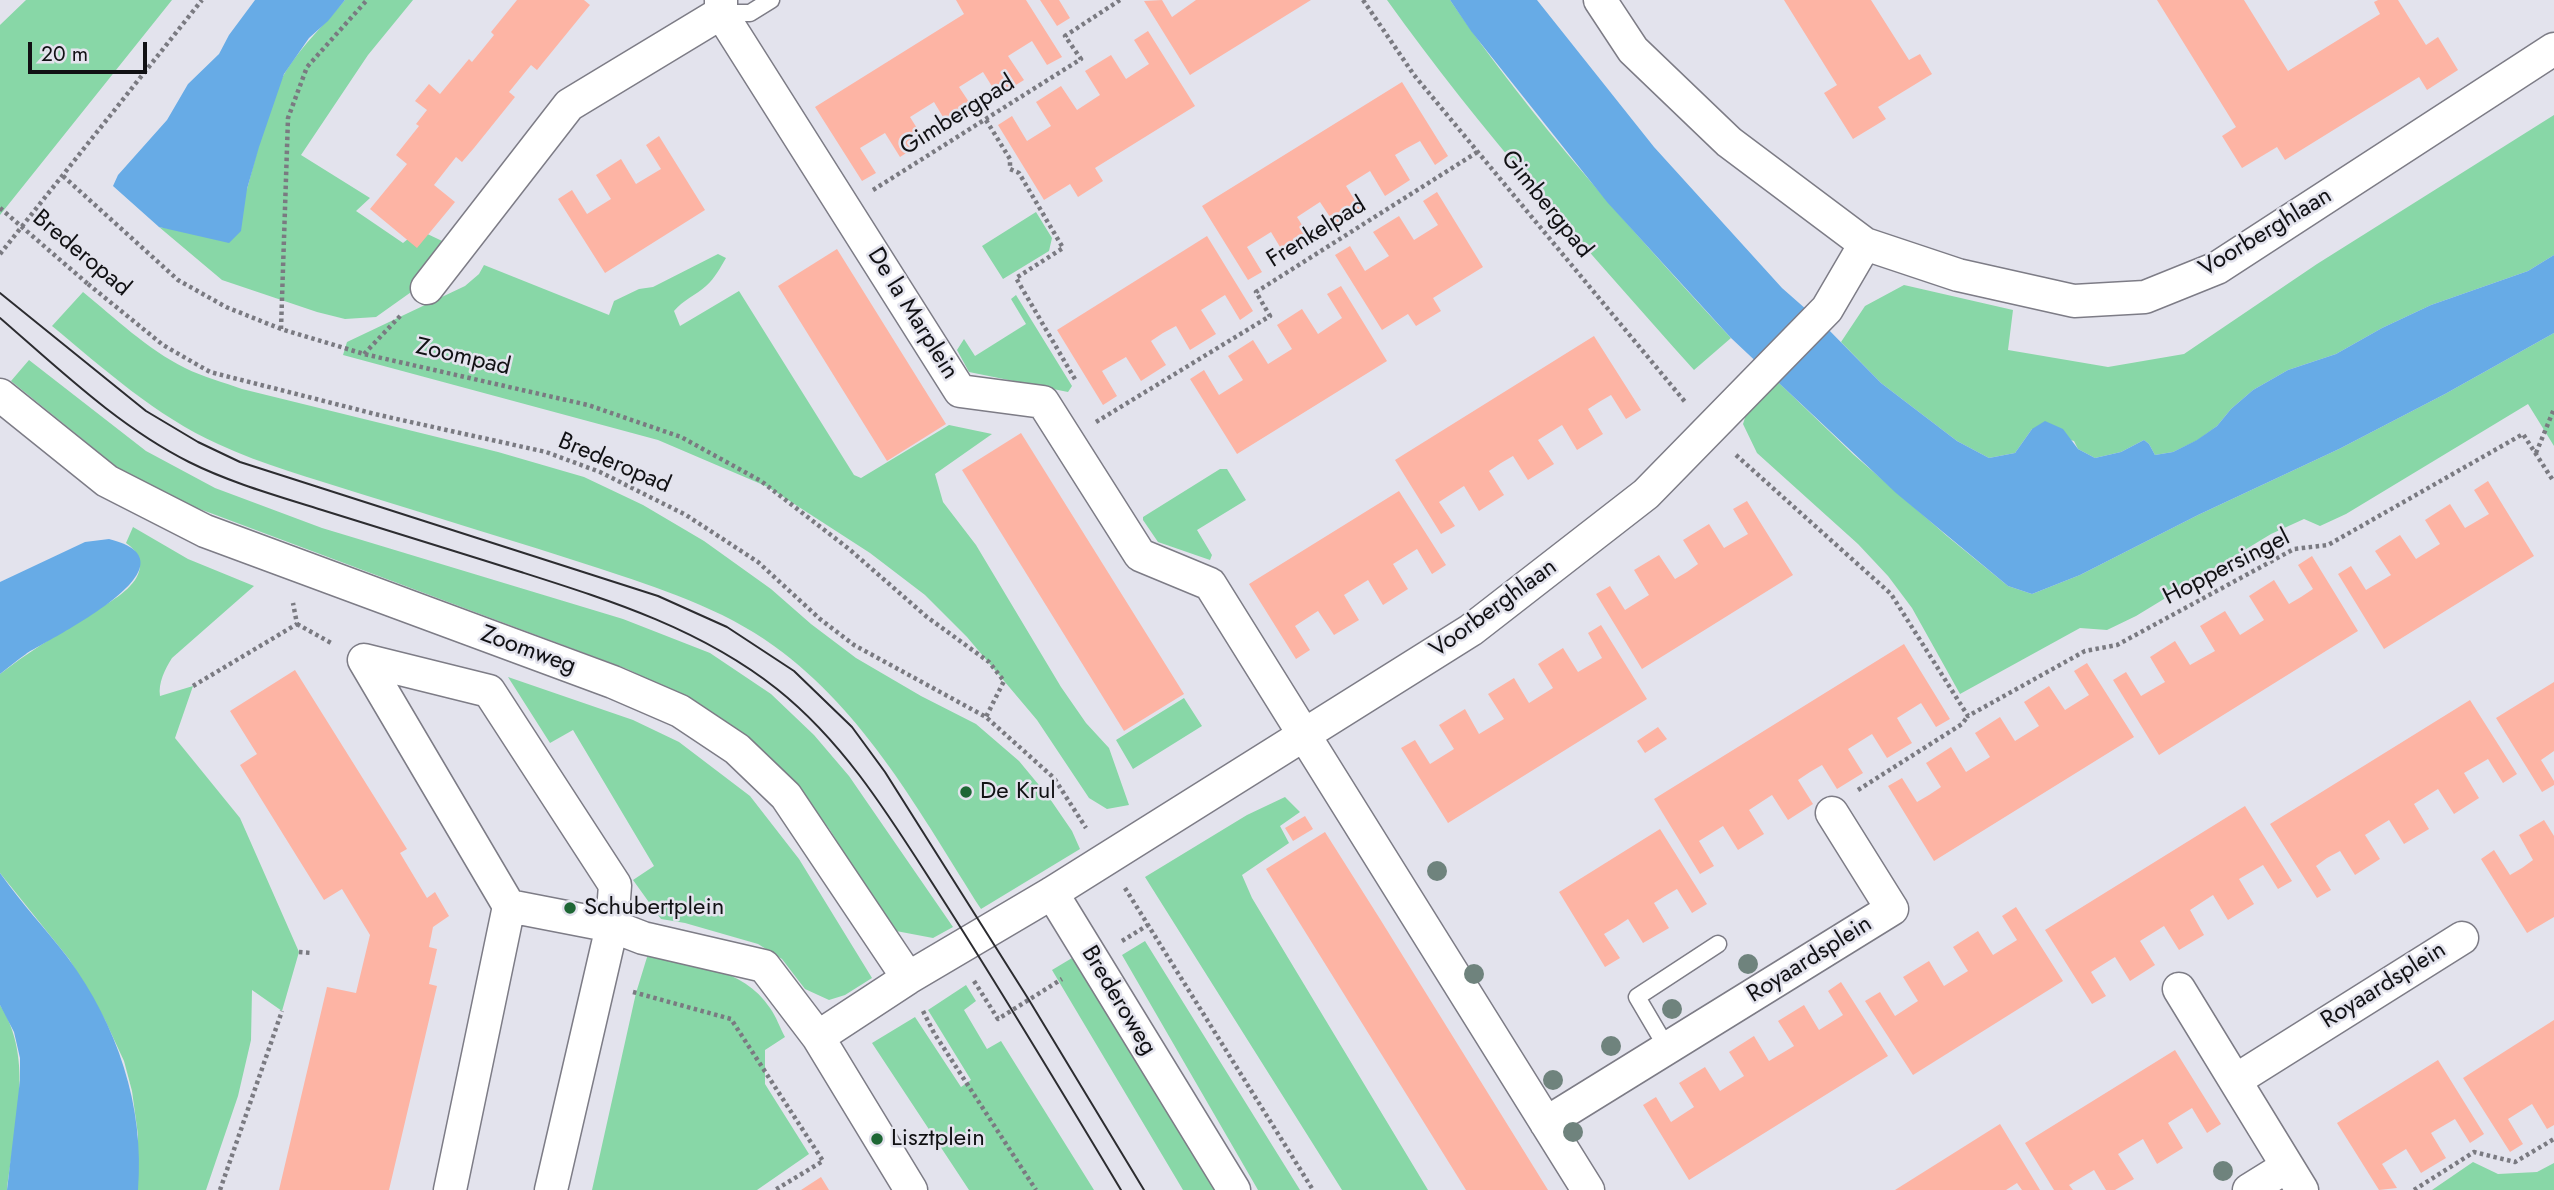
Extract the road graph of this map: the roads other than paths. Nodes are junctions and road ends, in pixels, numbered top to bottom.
1 (771, 0) edge
2 (1600, 0) edge
3 (721, 7) edge
4 (2554, 48) edge
5 (1865, 244) junction
6 (427, 288) road end
7 (0, 395) edge
8 (1303, 735) junction
9 (1832, 813) road end
10 (1052, 893) junction
11 (509, 906) junction
12 (612, 926) junction
13 (2462, 938) dead end
14 (1718, 944) dead end
15 (908, 978) junction
16 (2179, 989) dead end
17 (818, 1037) junction
18 (1667, 1048) junction
19 (2236, 1080) junction
20 (1546, 1124) junction
21 (2294, 1178) edge
22 (450, 1190) edge
23 (551, 1190) edge
24 (911, 1190) edge
25 (1234, 1190) edge
26 (1588, 1190) edge
27 (2249, 1190) edge

1 - 3 lane
2 - 5 street, Voorberghlaan
3 - 6 street
3 - 8 street, De la Marplein
4 - 5 street, Voorberghlaan
5 - 8 street, Voorberghlaan
7 - 15 street, Zoomweg
8 - 10 street, Voorberghlaan
8 - 20 street
9 - 18 street, Royaardsplein
10 - 15 street
10 - 25 street, Brederoweg
11 - 12 street
11 - 12 street
11 - 22 street
12 - 17 street
12 - 23 street
13 - 19 street, Royaardsplein
14 - 18 lane
15 - 17 street
16 - 19 street
17 - 24 street
18 - 20 street, Royaardsplein
19 - 21 street
20 - 26 street
21 - 27 street

